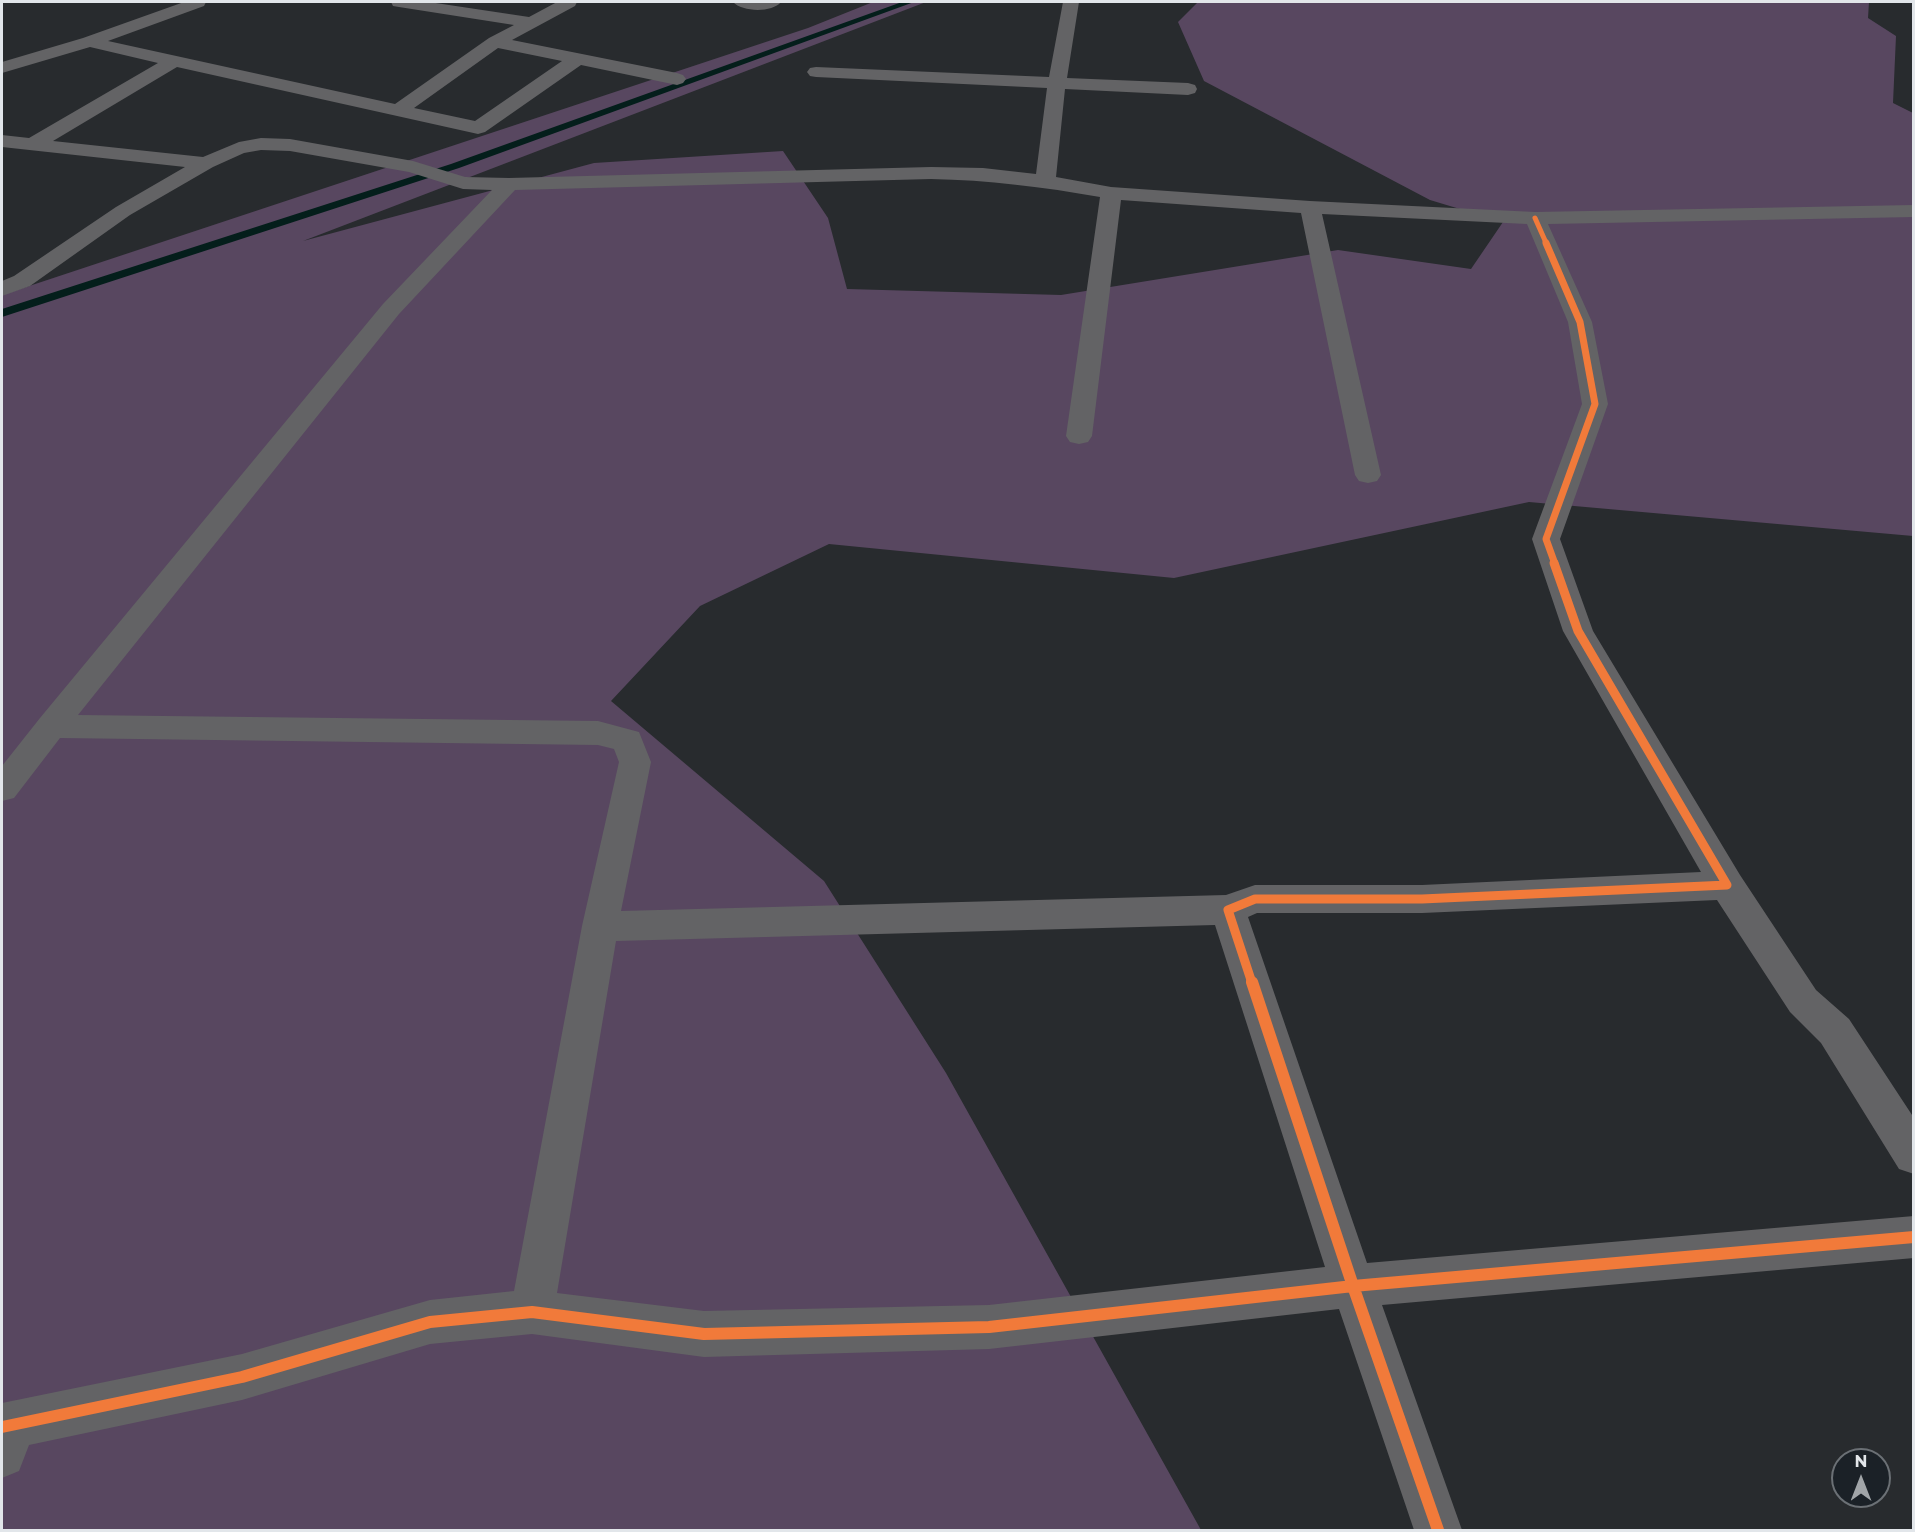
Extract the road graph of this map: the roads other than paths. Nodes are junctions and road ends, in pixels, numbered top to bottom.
1 (198, 2) edge
2 (399, 2) edge
3 (569, 2) edge
4 (741, 2) edge
5 (772, 2) edge
6 (1071, 2) edge
7 (531, 22) junction
8 (89, 42) junction
9 (495, 42) junction
10 (23, 45) dead end
11 (55, 51) junction
12 (577, 59) junction
13 (174, 61) junction
14 (2, 68) edge
15 (816, 72) dead end
16 (677, 79) dead end
17 (1057, 82) junction
18 (1188, 89) dead end
19 (398, 111) junction
20 (2, 141) edge
21 (33, 144) junction
22 (206, 163) junction
23 (1045, 181) junction
24 (509, 184) junction
25 (1111, 193) junction
26 (1311, 207) junction
27 (1914, 211) edge
28 (1535, 218) junction
29 (2, 289) edge
30 (1079, 436) dead end
31 (1368, 475) dead end
32 (51, 726) junction
33 (2, 789) edge
34 (1727, 885) junction
35 (1228, 910) junction
36 (600, 926) junction
37 (1914, 1155) edge
38 (1914, 1237) edge
39 (1353, 1286) junction
40 (532, 1312) junction
41 (5, 1436) edge
42 (1438, 1530) edge

1 - 8 street
2 - 7 street
3 - 7 street
4 - 5 street
6 - 17 street
7 - 9 street
8 - 11 street
8 - 13 street
9 - 12 street
9 - 19 street
10 - 11 street
11 - 14 street
12 - 16 street
12 - 19 street
13 - 19 street
13 - 21 street
15 - 17 street
17 - 18 street
17 - 23 street
20 - 21 street
21 - 22 street
22 - 24 street
22 - 29 street
23 - 24 street
23 - 25 street
24 - 32 street
25 - 26 street
25 - 30 street
26 - 28 street
26 - 31 street
27 - 28 street
28 - 34 street
32 - 33 street
32 - 36 street
34 - 35 street
34 - 37 street
35 - 36 street
35 - 39 street
36 - 40 street
38 - 39 street
39 - 40 street
39 - 42 street
40 - 41 street

